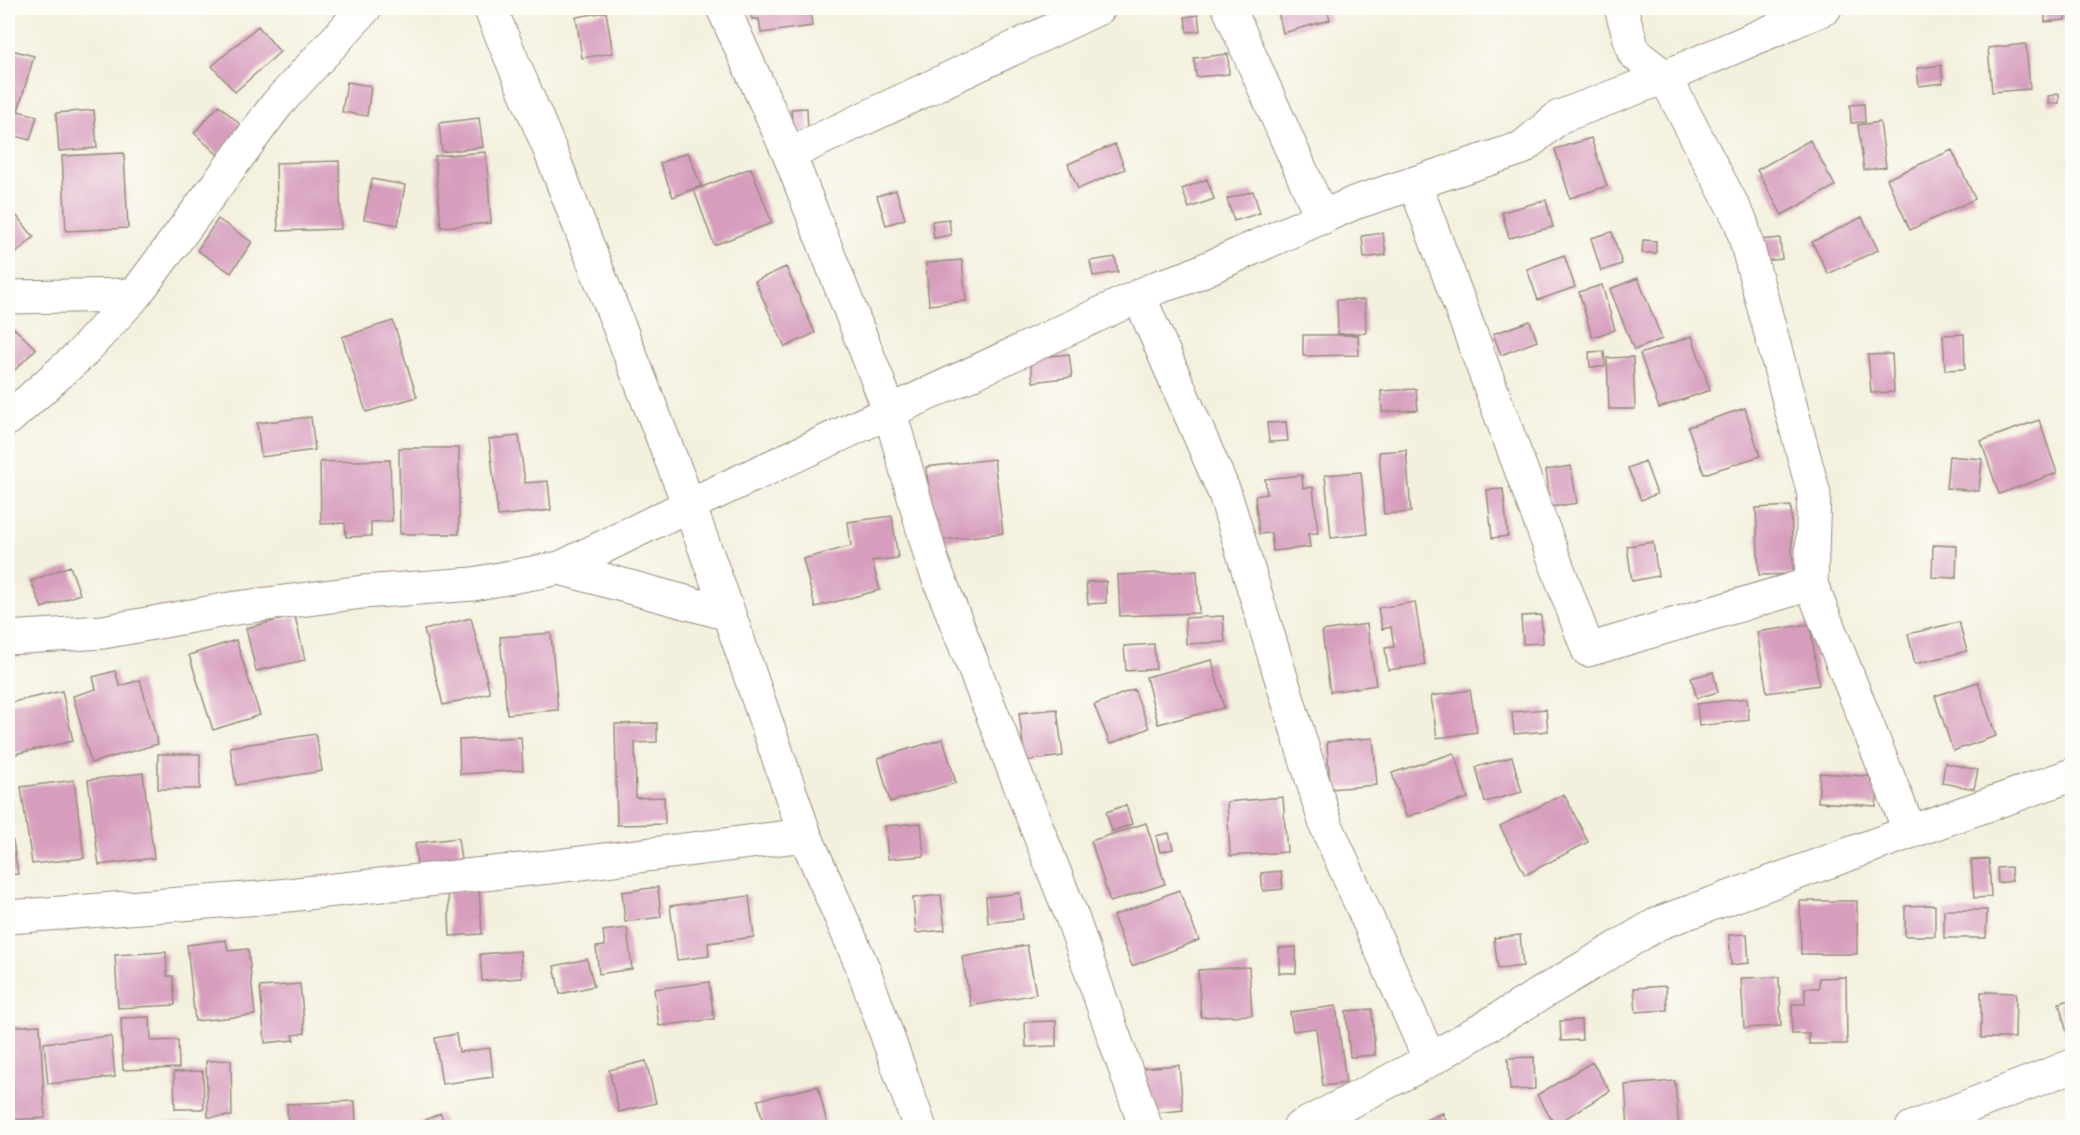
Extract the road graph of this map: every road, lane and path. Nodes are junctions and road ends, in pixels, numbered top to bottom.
1 (365, 8) edge
2 (490, 8) edge
3 (723, 8) edge
4 (1099, 8) edge
5 (1229, 8) edge
6 (1622, 8) edge
7 (1825, 8) edge
8 (1665, 77) junction
9 (789, 154) junction
10 (1415, 184) junction
11 (1322, 218) junction
12 (135, 295) junction
13 (1139, 296) junction
14 (8, 297) edge
15 (890, 412) junction
16 (8, 419) edge
17 (689, 505) junction
18 (560, 568) junction
19 (1811, 584) junction
20 (729, 614) junction
21 (8, 638) edge
22 (2073, 775) edge
23 (1910, 832) junction
24 (805, 835) junction
25 (8, 916) edge
26 (1430, 1060) junction
27 (2073, 1066) edge
28 (920, 1128) edge
29 (1146, 1128) edge
30 (1299, 1128) edge
31 (1912, 1128) edge

1 - 12 street
2 - 17 street
3 - 9 street
4 - 9 street
5 - 11 street
6 - 8 street
7 - 8 street
8 - 10 street
8 - 19 street
9 - 15 street
10 - 11 street
10 - 19 street
11 - 13 street
12 - 14 street
12 - 16 street
13 - 15 street
13 - 26 street
15 - 17 street
15 - 29 street
17 - 18 street
17 - 20 street
18 - 20 street
18 - 21 street
19 - 23 street
20 - 24 street
22 - 23 street
23 - 26 street
24 - 25 street
24 - 28 street
26 - 30 street
27 - 31 street

